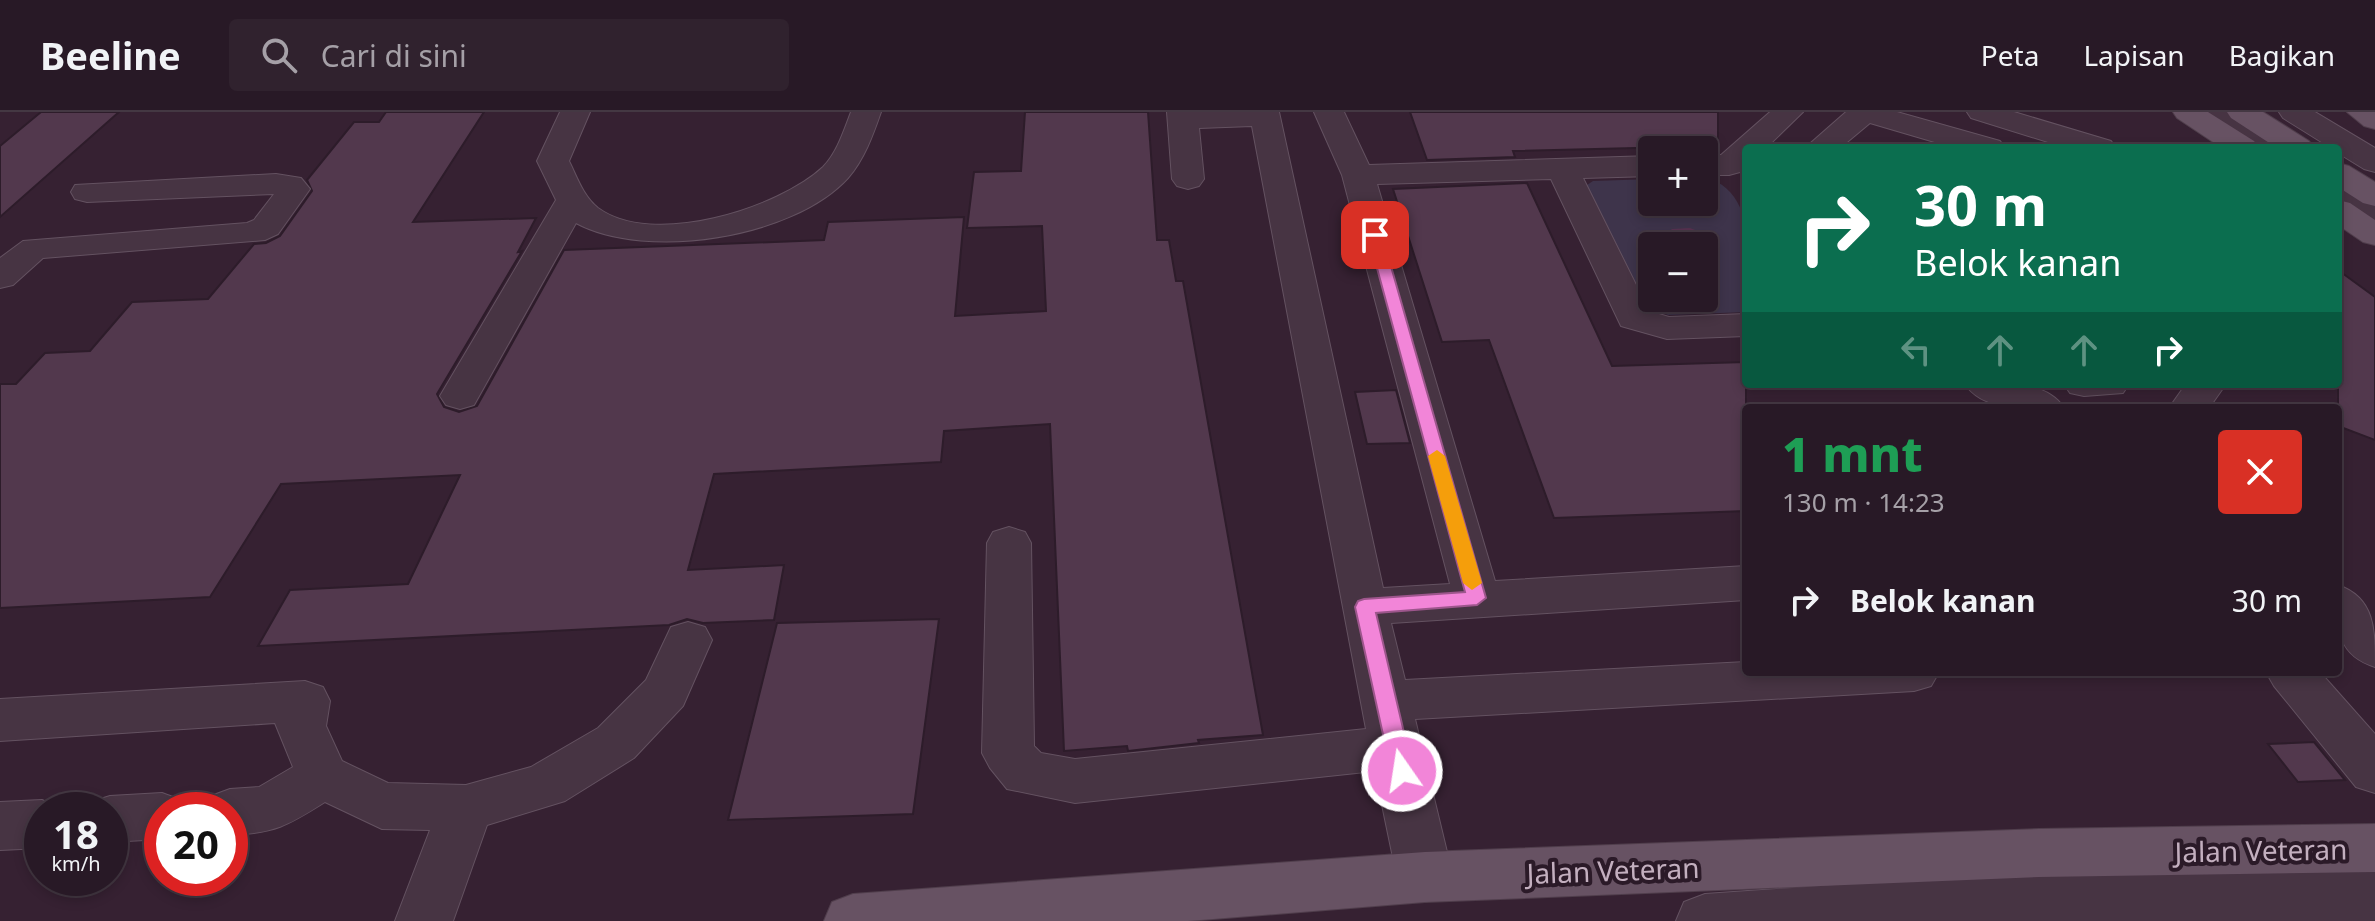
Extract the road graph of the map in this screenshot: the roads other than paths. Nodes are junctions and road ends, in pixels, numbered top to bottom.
1 (575, 112) edge
2 (866, 112) edge
3 (1329, 112) edge
4 (1788, 112) edge
5 (1982, 112) edge
6 (2074, 112) edge
7 (2188, 112) edge
8 (2215, 112) edge
9 (2242, 112) edge
10 (2294, 112) edge
11 (2362, 112) edge
12 (1265, 114) edge
13 (1183, 116) edge
14 (2375, 120) edge
15 (1755, 144) edge
16 (1826, 144) edge
17 (1975, 144) edge
18 (2087, 144) edge
19 (2111, 144) edge
20 (2237, 144) edge
21 (2265, 144) edge
22 (2292, 144) edge
23 (2375, 162) edge
24 (1638, 166) edge
25 (1562, 168) junction
26 (1358, 175) junction
27 (2342, 175) edge
28 (1188, 179) dead end
29 (87, 192) dead end
30 (2342, 193) edge
31 (2375, 196) edge
32 (572, 201) junction
33 (2342, 213) edge
34 (2375, 214) edge
35 (2375, 235) edge
36 (0, 277) edge
37 (1742, 325) edge
38 (1995, 388) edge
39 (460, 396) dead end
40 (2034, 404) edge
41 (1009, 543) dead end
42 (1742, 583) edge
43 (1477, 598) junction
44 (1364, 607) junction
45 (2342, 607) edge
46 (688, 640) dead end
47 (2375, 649) edge
48 (2342, 651) edge
49 (1874, 676) edge
50 (2294, 676) edge
51 (0, 720) edge
52 (1391, 724) junction
53 (2375, 771) edge
54 (323, 776) junction
55 (466, 808) junction
56 (248, 811) edge
57 (24, 825) edge
58 (0, 826) edge
59 (2375, 848) edge
60 (1425, 877) junction
61 (2375, 897) edge
62 (424, 921) edge
63 (853, 921) edge
64 (1705, 921) edge

1 - 32 lane
2 - 32 lane
3 - 26 lane
4 - 15 lane
5 - 18 lane
6 - 19 lane
7 - 20 main road
8 - 21 lane
9 - 22 main road
10 - 23 lane
11 - 14 main road
12 - 13 lane
12 - 44 lane
13 - 28 lane
16 - 17 lane
24 - 25 lane
25 - 26 lane
25 - 37 lane
26 - 43 lane
27 - 31 main road
29 - 36 lane
30 - 34 lane
32 - 39 lane
33 - 35 main road
38 - 40 lane
41 - 52 lane
42 - 43 lane
43 - 44 lane
44 - 52 lane
45 - 47 lane
46 - 55 lane
47 - 48 lane
49 - 52 lane
50 - 53 lane
51 - 54 lane
52 - 60 lane
54 - 55 lane
54 - 56 lane
55 - 62 lane
57 - 58 lane
59 - 60 main road, Jalan Veteran
60 - 63 main road, Jalan Veteran
61 - 64 lane

